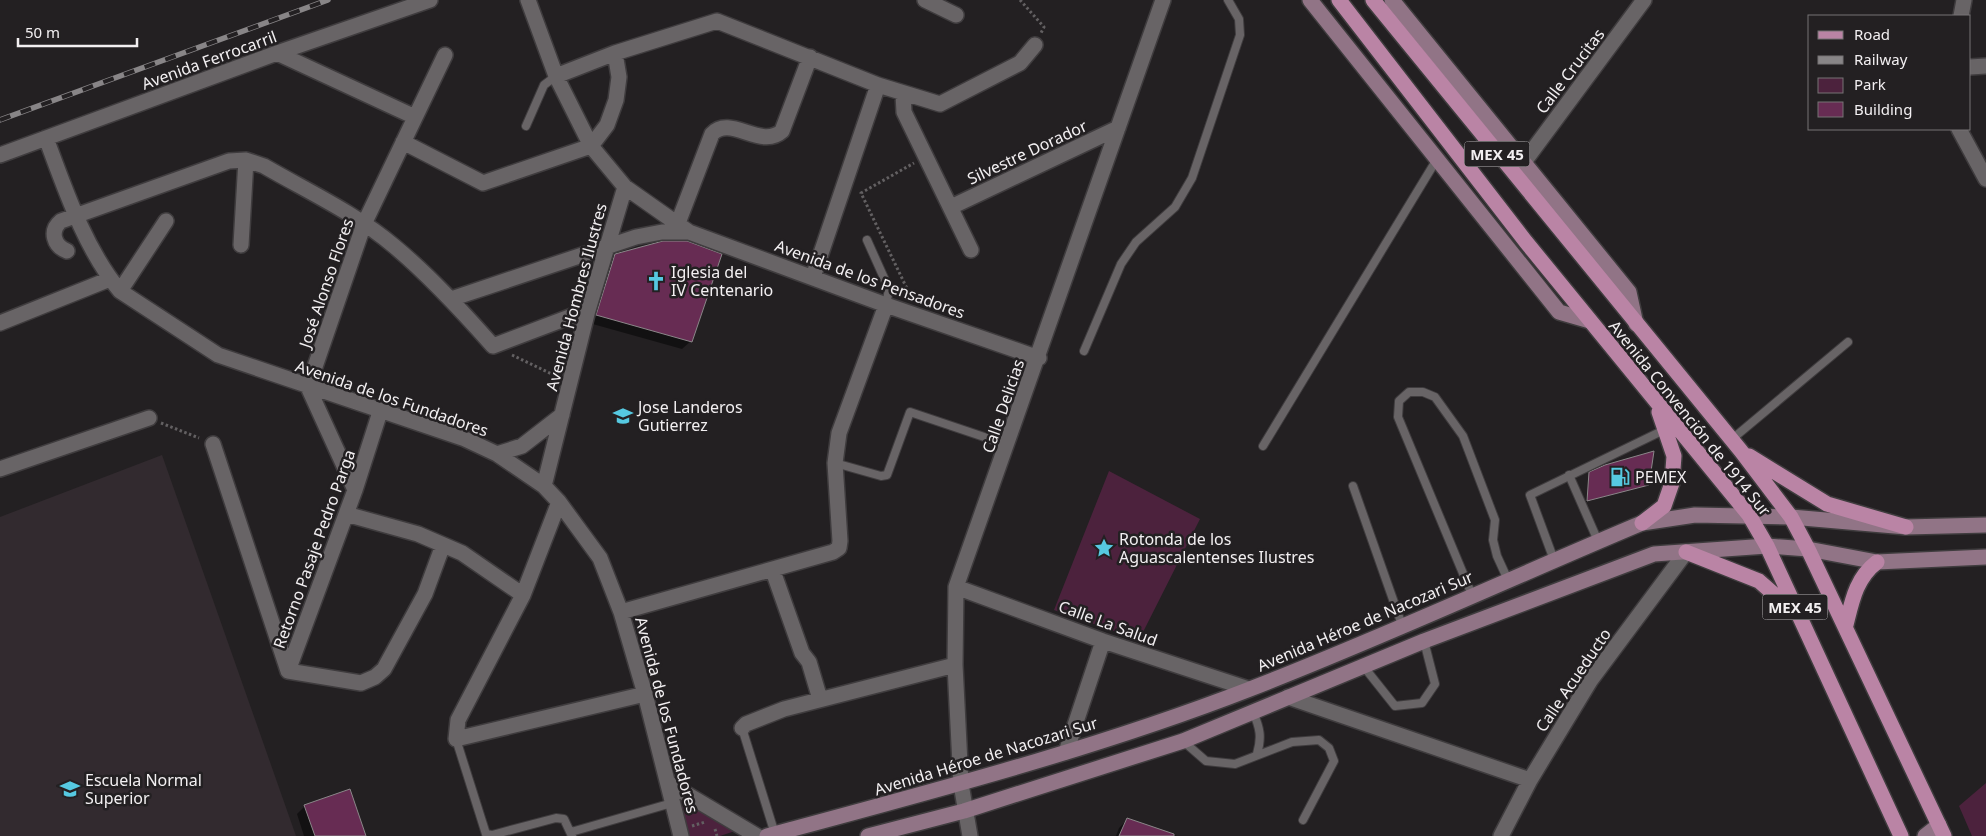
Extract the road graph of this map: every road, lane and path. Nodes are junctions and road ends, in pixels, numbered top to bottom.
1 (430, 0) edge
2 (528, 0) edge
3 (925, 0) edge
4 (1020, 0) edge
5 (1164, 0) edge
6 (1228, 0) edge
7 (1310, 0) edge
8 (1339, 0) edge
9 (1372, 0) edge
10 (1392, 0) edge
11 (1644, 0) edge
12 (1964, 0) edge
13 (956, 14) dead end
14 (1961, 15) edge
15 (1035, 44) joint
16 (277, 53) junction
17 (615, 53) junction
18 (445, 56) dead end
19 (810, 57) junction
20 (1986, 66) edge
21 (1971, 67) edge
22 (556, 76) junction
23 (878, 85) junction
24 (903, 94) junction
25 (415, 117) junction
26 (526, 126) dead end
27 (1118, 128) junction
28 (1960, 130) edge
29 (46, 138) junction
30 (403, 142) junction
31 (591, 146) junction
32 (0, 155) edge
33 (926, 157) junction
34 (1437, 159) junction
35 (246, 160) junction
36 (1524, 162) junction
37 (1986, 179) edge
38 (625, 187) junction
39 (951, 207) junction
40 (76, 216) junction
41 (166, 221) dead end
42 (364, 224) junction
43 (684, 227) junction
44 (868, 240) dead end
45 (241, 245) dead end
46 (607, 247) junction
47 (971, 250) dead end
48 (67, 251) dead end
49 (813, 277) junction
50 (110, 279) junction
51 (120, 291) junction
52 (450, 299) junction
53 (886, 305) junction
54 (588, 310) junction
55 (920, 316) junction
56 (1590, 321) junction
57 (0, 323) edge
58 (1636, 326) junction
59 (1848, 342) dead end
60 (494, 346) junction
61 (1084, 351) dead end
62 (1038, 358) junction
63 (571, 383) junction
64 (308, 387) junction
65 (380, 412) junction
66 (562, 416) junction
67 (149, 418) joint
68 (1669, 427) junction
69 (1732, 440) junction
70 (213, 444) joint
71 (1008, 445) junction
72 (1264, 446) dead end
73 (1742, 452) junction
74 (496, 454) junction
75 (835, 463) junction
76 (0, 469) edge
77 (1570, 475) junction
78 (544, 486) junction
79 (1353, 486) dead end
80 (355, 490) junction
81 (559, 502) junction
82 (346, 514) junction
83 (1749, 515) junction
84 (1791, 517) junction
85 (1642, 523) junction
86 (1986, 525) edge
87 (1906, 527) junction
88 (1598, 542) junction
89 (443, 545) junction
90 (1767, 546) junction
91 (1808, 549) junction
92 (1686, 552) junction
93 (1986, 557) edge
94 (1554, 560) junction
95 (1877, 562) junction
96 (773, 571) junction
97 (1508, 580) junction
98 (956, 587) junction
99 (522, 595) junction
100 (1472, 595) junction
101 (621, 612) junction
102 (1800, 618) junction
103 (1402, 625) junction
104 (1846, 625) junction
105 (1103, 641) junction
106 (1424, 641) junction
107 (955, 664) junction
108 (1364, 667) junction
109 (288, 671) junction
110 (1249, 689) junction
111 (645, 694) junction
112 (1288, 697) junction
113 (820, 699) junction
114 (1253, 712) junction
115 (742, 728) joint
116 (456, 739) junction
117 (1183, 741) junction
118 (1066, 752) junction
119 (1257, 754) junction
120 (1530, 780) junction
121 (668, 783) junction
122 (961, 784) junction
123 (672, 803) junction
124 (964, 811) junction
125 (713, 819) dead end
126 (1303, 820) dead end
127 (684, 831) edge
128 (1941, 831) edge
129 (572, 834) edge
130 (771, 835) edge
131 (757, 836) edge
132 (868, 836) edge
133 (970, 836) edge
134 (1501, 836) edge
135 (1901, 836) edge
136 (1925, 836) edge

1 - 16 street, Avenida Ferrocarril
2 - 22 street, Avenida de los Pensadores
3 - 13 street
4 - 15 path
5 - 27 street, Calle Delicias
6 - 61 lane
7 - 34 main road, Avenida Convención de 1914 Sur
8 - 56 main road, Avenida Convención de 1914 Sur / MEX 45
9 - 58 main road, Avenida Convención de 1914 Sur / MEX 45
10 - 36 main road, Avenida Convención de 1914 Sur
11 - 36 street, Calle Crucitas
12 - 14 street
15 - 24 street
16 - 25 street
16 - 29 street, Avenida Ferrocarril
17 - 19 street
17 - 22 street
17 - 31 street
18 - 25 street, José Alonso Flores
19 - 23 street
19 - 43 street
20 - 21 street
22 - 26 lane
22 - 31 street, Avenida de los Pensadores
23 - 24 street
23 - 49 street
24 - 33 street
25 - 30 street, José Alonso Flores
27 - 39 street, Silvestre Dorador
27 - 62 street, Calle Delicias
28 - 37 street
29 - 32 street, Avenida Ferrocarril
29 - 40 street, Avenida de los Fundadores
30 - 31 street
30 - 42 street, José Alonso Flores
31 - 38 street, Avenida de los Pensadores
33 - 39 street
33 - 55 path
34 - 56 main road, Avenida Convención de 1914 Sur
34 - 72 lane
35 - 40 street
35 - 42 street
35 - 45 street
36 - 58 main road, Avenida Convención de 1914 Sur
38 - 43 street, Avenida de los Pensadores
38 - 46 street, Avenida Hombres Ilustres
39 - 47 street
40 - 48 street
40 - 50 street, Avenida de los Fundadores
41 - 51 street
42 - 52 street
42 - 64 street, José Alonso Flores
43 - 46 street, Avenida de los Pensadores
43 - 49 street, Avenida de los Pensadores
44 - 53 lane
46 - 52 street, Avenida de los Pensadores
46 - 54 street, Avenida Hombres Ilustres
49 - 53 street, Avenida de los Pensadores
50 - 51 street, Avenida de los Fundadores
50 - 57 street
51 - 64 street, Avenida de los Fundadores
52 - 60 street
53 - 55 street, Avenida de los Pensadores
53 - 75 street
54 - 60 street
54 - 63 street, Avenida Hombres Ilustres
55 - 62 street, Avenida de los Pensadores
56 - 68 main road, Avenida Convención de 1914 Sur / MEX 45
58 - 69 main road, Avenida Convención de 1914 Sur / MEX 45
59 - 69 lane
60 - 63 path
62 - 71 street, Calle Delicias
63 - 66 street, Avenida Hombres Ilustres
64 - 65 street, Avenida de los Fundadores
64 - 80 street
65 - 74 street, Avenida de los Fundadores
65 - 80 street, Retorno Pasaje Pedro Parga
66 - 74 street, Avenida Hombres Ilustres
66 - 78 street, Avenida Hombres Ilustres
67 - 70 path
67 - 76 street
68 - 77 lane
68 - 83 main road, Avenida Convención de 1914 Sur / MEX 45
68 - 85 main road, Avenida Convención de 1914 Sur
69 - 73 main road, Avenida Convención de 1914 Sur / MEX 45
70 - 109 street
71 - 75 lane
71 - 98 street, Calle Delicias
73 - 84 main road, Avenida Convención de 1914 Sur / MEX 45
73 - 87 main road
74 - 78 street, Avenida de los Fundadores
75 - 96 street
77 - 88 lane
77 - 94 lane
78 - 81 street, Avenida de los Fundadores
79 - 103 lane
80 - 82 street, Retorno Pasaje Pedro Parga
81 - 99 street
81 - 101 street, Avenida de los Fundadores
82 - 89 street
82 - 109 street, Retorno Pasaje Pedro Parga
83 - 84 main road, Avenida Héroe de Nacozari Sur
83 - 85 main road, Avenida Héroe de Nacozari Sur
83 - 90 main road, Avenida Convención de 1914 Sur / MEX 45
84 - 87 main road, Avenida Héroe de Nacozari Sur
84 - 91 main road, Avenida Convención de 1914 Sur / MEX 45
85 - 88 main road, Avenida Héroe de Nacozari Sur
86 - 87 main road, Avenida Héroe de Nacozari Sur
88 - 94 main road, Avenida Héroe de Nacozari Sur
89 - 99 street
89 - 109 street, Retorno Pasaje Pedro Parga
90 - 91 main road
90 - 92 main road
90 - 102 main road, Avenida Convención de 1914 Sur / MEX 45
91 - 95 main road
91 - 104 main road, Avenida Convención de 1914 Sur / MEX 45
92 - 102 main road
92 - 106 main road
92 - 120 street, Calle Acueducto
93 - 95 main road
94 - 97 main road, Avenida Héroe de Nacozari Sur
95 - 104 main road
96 - 101 street
96 - 113 street
97 - 100 main road, Avenida Héroe de Nacozari Sur
97 - 100 lane
98 - 105 street, Calle La Salud
98 - 107 street, Calle Delicias
99 - 116 street
100 - 103 main road, Avenida Héroe de Nacozari Sur
101 - 111 street, Avenida de los Fundadores
102 - 135 main road, Avenida Convención de 1914 Sur / MEX 45
103 - 110 main road, Avenida Héroe de Nacozari Sur
104 - 128 main road, Avenida Convención de 1914 Sur / MEX 45
105 - 110 street, Calle La Salud
105 - 118 street
106 - 108 main road
106 - 108 lane
107 - 113 street
107 - 122 street, Calle Delicias
108 - 112 main road
110 - 118 main road, Avenida Héroe de Nacozari Sur
111 - 116 street
111 - 121 street, Avenida de los Fundadores
112 - 114 main road
112 - 120 street
113 - 115 street
114 - 117 main road
114 - 119 lane
115 - 130 lane
116 - 129 lane
117 - 119 lane
117 - 124 main road
118 - 122 main road, Avenida Héroe de Nacozari Sur
119 - 126 lane
120 - 134 street, Calle Acueducto
121 - 123 street, Avenida de los Fundadores
121 - 131 street
122 - 124 street, Calle Delicias
122 - 130 main road, Avenida Héroe de Nacozari Sur
123 - 127 street, Avenida de los Fundadores
123 - 129 lane
124 - 132 main road
124 - 133 street, Calle Delicias
125 - 127 path
128 - 136 main road

